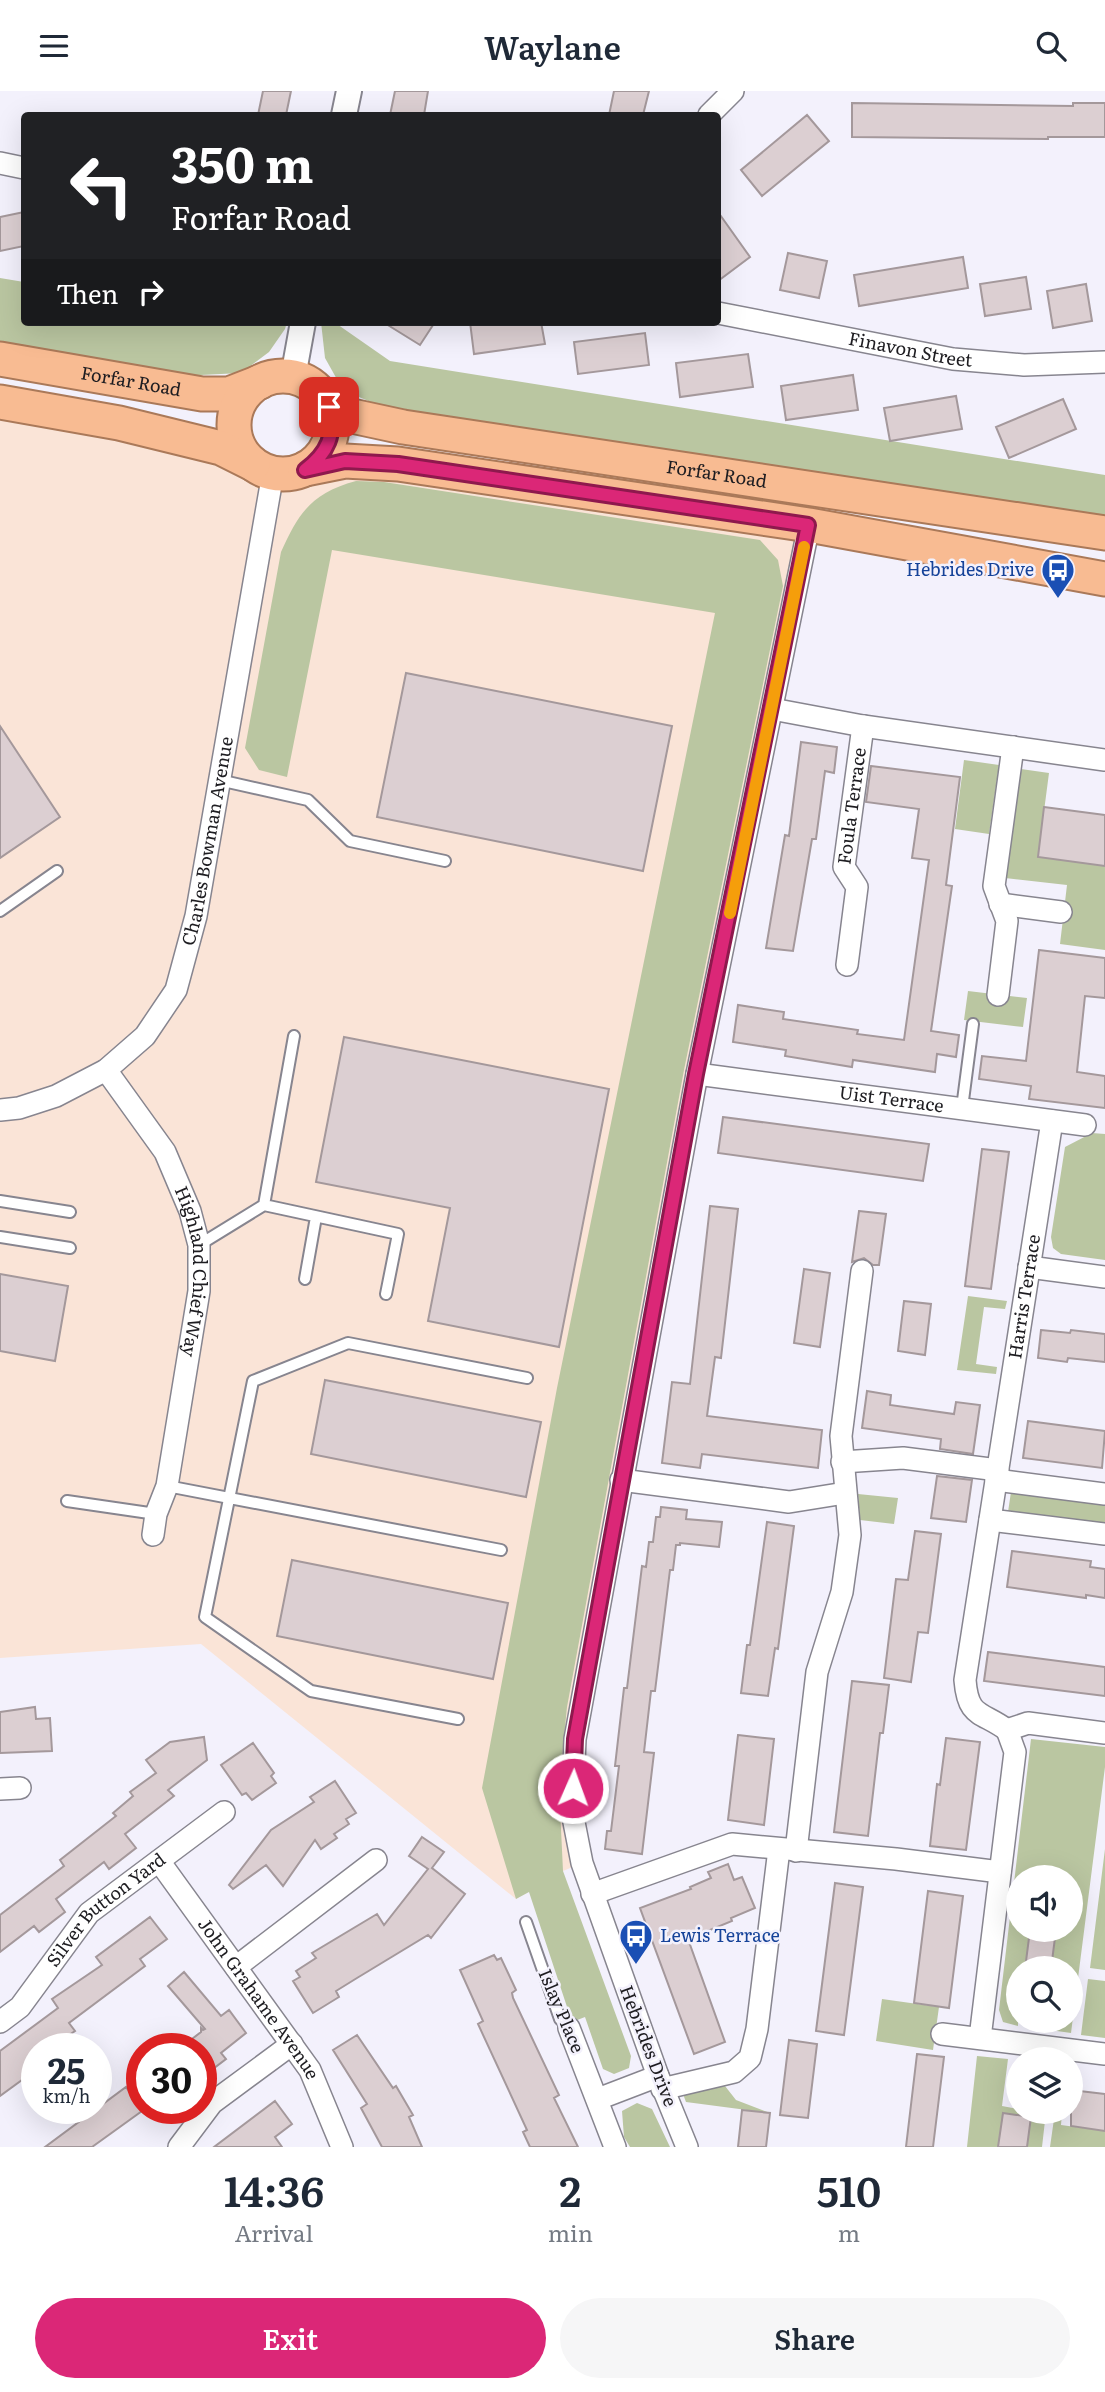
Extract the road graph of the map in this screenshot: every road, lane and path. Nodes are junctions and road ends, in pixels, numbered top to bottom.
1 (349, 91) edge
2 (733, 91) edge
3 (345, 112) edge
4 (712, 112) edge
5 (0, 163) edge
6 (21, 167) edge
7 (721, 314) edge
8 (302, 326) edge
9 (0, 359) edge
10 (1105, 362) edge
11 (293, 377) junction
12 (260, 382) junction
13 (0, 402) edge
14 (329, 407) junction
15 (263, 469) junction
16 (305, 470) junction
17 (808, 525) junction
18 (1105, 533) edge
19 (1105, 579) edge
20 (772, 709) junction
21 (863, 726) junction
22 (1013, 747) junction
23 (1105, 760) edge
24 (219, 780) junction
25 (445, 861) dead end
26 (57, 871) dead end
27 (1000, 904) junction
28 (0, 911) edge
29 (1060, 912) dead end
30 (847, 965) dead end
31 (998, 995) dead end
32 (973, 1024) dead end
33 (294, 1036) dead end
34 (106, 1069) junction
35 (696, 1074) junction
36 (962, 1108) junction
37 (0, 1110) edge
38 (1052, 1121) junction
39 (1085, 1125) dead end
40 (0, 1201) edge
41 (264, 1205) junction
42 (70, 1212) dead end
43 (316, 1217) junction
44 (0, 1237) edge
45 (199, 1245) junction
46 (70, 1248) dead end
47 (1030, 1267) junction
48 (862, 1271) dead end
49 (1105, 1277) edge
50 (305, 1279) dead end
51 (386, 1294) dead end
52 (527, 1378) dead end
53 (842, 1462) junction
54 (997, 1475) junction
55 (621, 1480) junction
56 (167, 1486) junction
57 (845, 1493) junction
58 (1105, 1494) edge
59 (228, 1498) junction
60 (67, 1501) dead end
61 (990, 1520) junction
62 (154, 1524) joint
63 (1105, 1534) edge
64 (501, 1550) dead end
65 (458, 1719) dead end
66 (1007, 1730) junction
67 (1105, 1733) edge
68 (224, 1812) dead end
69 (788, 1850) junction
70 (376, 1860) dead end
71 (159, 1861) junction
72 (1000, 1873) junction
73 (592, 1894) junction
74 (526, 1922) dead end
75 (236, 1967) junction
76 (0, 2022) edge
77 (569, 2028) joint
78 (942, 2034) dead end
79 (980, 2038) junction
80 (292, 2044) junction
81 (1105, 2054) edge
82 (660, 2082) junction
83 (598, 2099) junction
84 (178, 2147) edge
85 (342, 2147) edge
86 (615, 2147) edge
87 (687, 2147) edge

1 - 3 street
2 - 4 street
5 - 6 street
7 - 10 street, Finavon Street
8 - 11 street
9 - 12 highway, Forfar Road
11 - 12 highway
11 - 14 highway
12 - 15 highway
13 - 15 highway
14 - 16 highway
14 - 18 highway, Forfar Road
15 - 16 highway
15 - 24 street, Charles Bowman Avenue
16 - 17 highway, Forfar Road
17 - 19 highway, Forfar Road
17 - 20 street, Hebrides Drive
20 - 21 street
20 - 35 street, Hebrides Drive
21 - 22 street
21 - 30 street, Foula Terrace
22 - 23 street
22 - 27 street
24 - 25 lane
24 - 34 street, Charles Bowman Avenue
26 - 28 lane
27 - 29 street
27 - 31 street
32 - 36 lane
33 - 41 lane
34 - 37 street, Charles Bowman Avenue
34 - 45 street, Highland Chief Way
35 - 36 street, Uist Terrace
35 - 55 street, Hebrides Drive
36 - 38 street, Uist Terrace
38 - 39 street, Uist Terrace
38 - 47 street, Harris Terrace
40 - 42 lane
41 - 43 lane
41 - 45 lane
43 - 50 lane
43 - 51 lane
44 - 46 lane
45 - 56 street, Highland Chief Way
47 - 49 street
47 - 54 street, Harris Terrace
48 - 53 street
52 - 59 lane
53 - 54 street
53 - 57 street
54 - 58 street
54 - 61 street, Harris Terrace
55 - 57 street
55 - 73 street, Hebrides Drive
56 - 59 lane
56 - 62 street, Highland Chief Way
57 - 69 street
59 - 64 lane
59 - 65 lane
60 - 62 lane
61 - 63 street
61 - 66 street, Harris Terrace
66 - 67 street
66 - 72 street
68 - 71 street, Silver Button Yard
69 - 72 street
69 - 73 street
69 - 82 street
70 - 75 street
71 - 75 street, John Grahame Avenue
71 - 76 street, Silver Button Yard
72 - 79 street
73 - 82 street, Hebrides Drive
74 - 77 lane, Islay Place
75 - 80 street, John Grahame Avenue
77 - 83 street, Islay Place
78 - 79 street
79 - 81 street
80 - 84 street
80 - 85 street, John Grahame Avenue
82 - 83 street
82 - 87 street, Hebrides Drive
83 - 86 street, Islay Place

